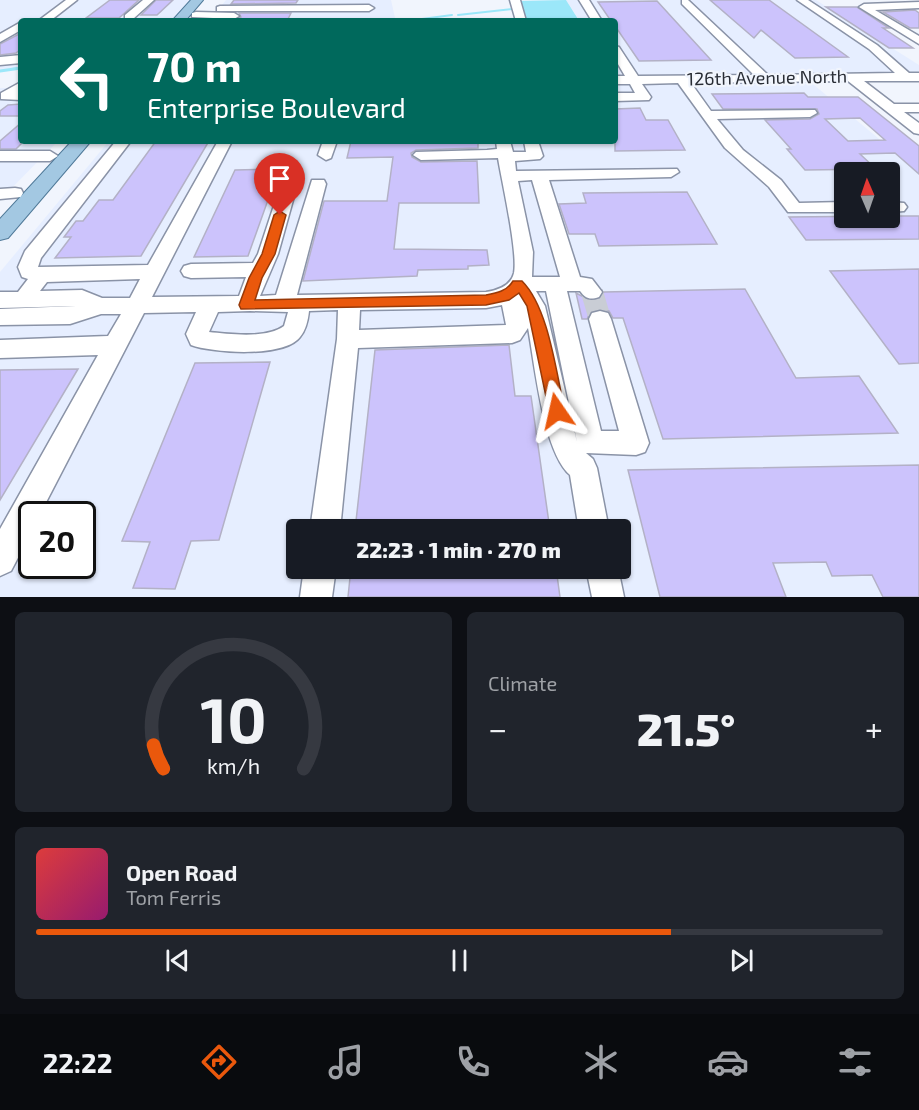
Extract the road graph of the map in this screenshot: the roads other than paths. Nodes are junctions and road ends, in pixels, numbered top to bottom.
1 (72, 0) edge
2 (149, 0) edge
3 (514, 0) edge
4 (584, 0) edge
5 (685, 2) dead end
6 (797, 3) edge
7 (218, 4) edge
8 (919, 5) edge
9 (369, 8) dead end
10 (199, 9) edge
11 (129, 17) dead end
12 (47, 18) edge
13 (183, 18) edge
14 (290, 18) edge
15 (520, 18) edge
16 (595, 18) edge
17 (18, 27) edge
18 (830, 33) dead end
19 (907, 34) junction
20 (919, 34) edge
21 (0, 39) edge
22 (919, 41) edge
23 (618, 53) edge
24 (0, 61) edge
25 (18, 61) edge
26 (872, 63) dead end
27 (891, 63) junction
28 (732, 65) dead end
29 (750, 65) junction
30 (772, 65) dead end
31 (633, 71) junction
32 (850, 77) junction
33 (912, 77) edge
34 (618, 78) edge
35 (764, 78) junction
36 (686, 85) junction
37 (0, 86) edge
38 (18, 86) edge
39 (18, 88) edge
40 (18, 96) edge
41 (618, 97) edge
42 (891, 108) junction
43 (919, 108) edge
44 (810, 113) dead end
45 (708, 115) junction
46 (919, 130) edge
47 (33, 144) edge
48 (61, 144) edge
49 (79, 144) edge
50 (122, 144) edge
51 (223, 144) edge
52 (532, 144) edge
53 (421, 155) dead end
54 (0, 156) edge
55 (21, 156) junction
56 (50, 156) junction
57 (506, 156) edge
58 (670, 172) dead end
59 (292, 175) dead end
60 (540, 175) junction
61 (318, 184) dead end
62 (7, 193) edge
63 (834, 207) edge
64 (0, 209) edge
65 (0, 232) edge
66 (259, 270) junction
67 (190, 271) dead end
68 (155, 272) junction
69 (40, 275) junction
70 (563, 284) junction
71 (514, 288) junction
72 (592, 292) dead end
73 (0, 300) edge
74 (350, 303) junction
75 (292, 304) junction
76 (210, 305) junction
77 (246, 305) junction
78 (138, 306) junction
79 (13, 311) edge
80 (600, 319) tunnel mouth
81 (0, 337) edge
82 (348, 339) junction
83 (117, 345) junction
84 (0, 349) edge
85 (326, 519) edge
86 (592, 519) edge
87 (0, 560) edge
88 (318, 579) edge
89 (604, 579) edge
90 (316, 597) edge
91 (608, 597) edge

1 - 12 street
2 - 11 street
3 - 15 street
4 - 16 street
5 - 29 street
6 - 18 street
6 - 27 street
7 - 9 street
7 - 10 street
8 - 19 street
10 - 13 main road
10 - 14 street
17 - 21 street
19 - 20 street
19 - 22 street
23 - 31 street
24 - 25 street
26 - 27 street
27 - 33 street
28 - 29 street
29 - 30 street
29 - 35 street
31 - 34 street, 126th Avenue North
31 - 36 street, 126th Avenue North
31 - 41 street
32 - 33 street, 126th Avenue North
32 - 35 street, 126th Avenue North
32 - 42 street
35 - 36 street, 126th Avenue North
36 - 45 street
37 - 38 street
39 - 40 street
42 - 43 street
42 - 46 street
44 - 45 street
45 - 63 street
47 - 55 street
48 - 56 main road
49 - 65 main road
50 - 69 street
51 - 68 street
52 - 57 street
53 - 57 street
54 - 55 street
55 - 56 street
56 - 62 main road
57 - 60 street
57 - 71 street
58 - 60 street
59 - 66 street
60 - 70 street
61 - 75 street
62 - 64 main road
66 - 67 street
66 - 77 street
68 - 69 street
68 - 78 street
69 - 79 street
70 - 71 street
70 - 72 street
70 - 80 street
71 - 74 street
71 - 82 street
71 - 86 street
73 - 79 street
74 - 75 street
74 - 82 street
75 - 76 street
75 - 77 street
76 - 77 street
76 - 78 street
78 - 79 street
78 - 83 street
79 - 81 street
82 - 85 street
83 - 84 street
83 - 87 street
88 - 90 street
89 - 91 street

